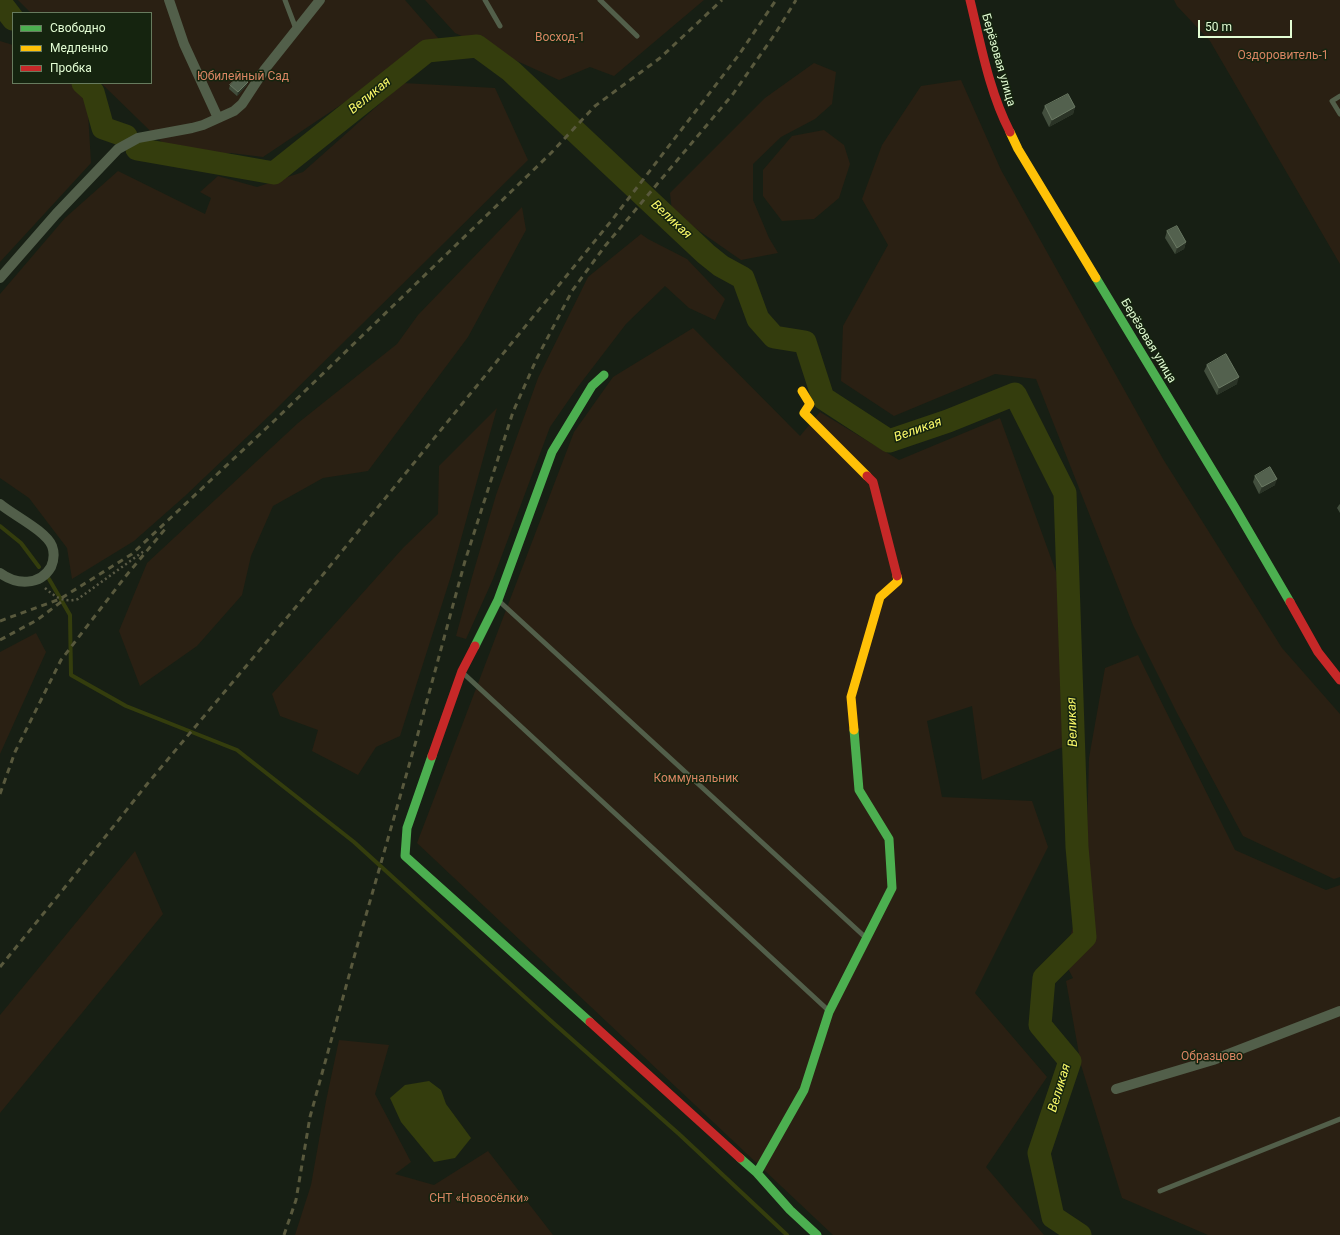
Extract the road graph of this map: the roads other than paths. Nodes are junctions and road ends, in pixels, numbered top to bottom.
1 (169, 0) edge
2 (285, 0) edge
3 (320, 0) edge
4 (484, 0) edge
5 (600, 0) edge
6 (970, 0) edge
7 (500, 26) dead end
8 (296, 30) junction
9 (637, 36) dead end
10 (1340, 96) edge
11 (1340, 114) edge
12 (218, 118) junction
13 (0, 278) edge
14 (604, 375) dead end
15 (802, 391) dead end
16 (0, 504) edge
17 (0, 573) edge
18 (498, 600) junction
19 (462, 671) junction
20 (1340, 680) edge
21 (866, 937) junction
22 (829, 1012) junction
23 (1340, 1012) edge
24 (1116, 1089) dead end
25 (1340, 1119) edge
26 (757, 1173) junction
27 (1160, 1191) dead end
28 (817, 1235) edge

1 - 12 street
2 - 8 lane
3 - 8 street
4 - 7 lane
5 - 9 lane
6 - 20 street, Берёзовая улица
8 - 12 street
10 - 11 lane
12 - 13 street
14 - 18 street
15 - 21 street
16 - 17 street
18 - 19 street
18 - 21 lane
19 - 22 lane
19 - 26 street
21 - 22 street
22 - 26 street
23 - 24 street
25 - 27 lane
26 - 28 street

